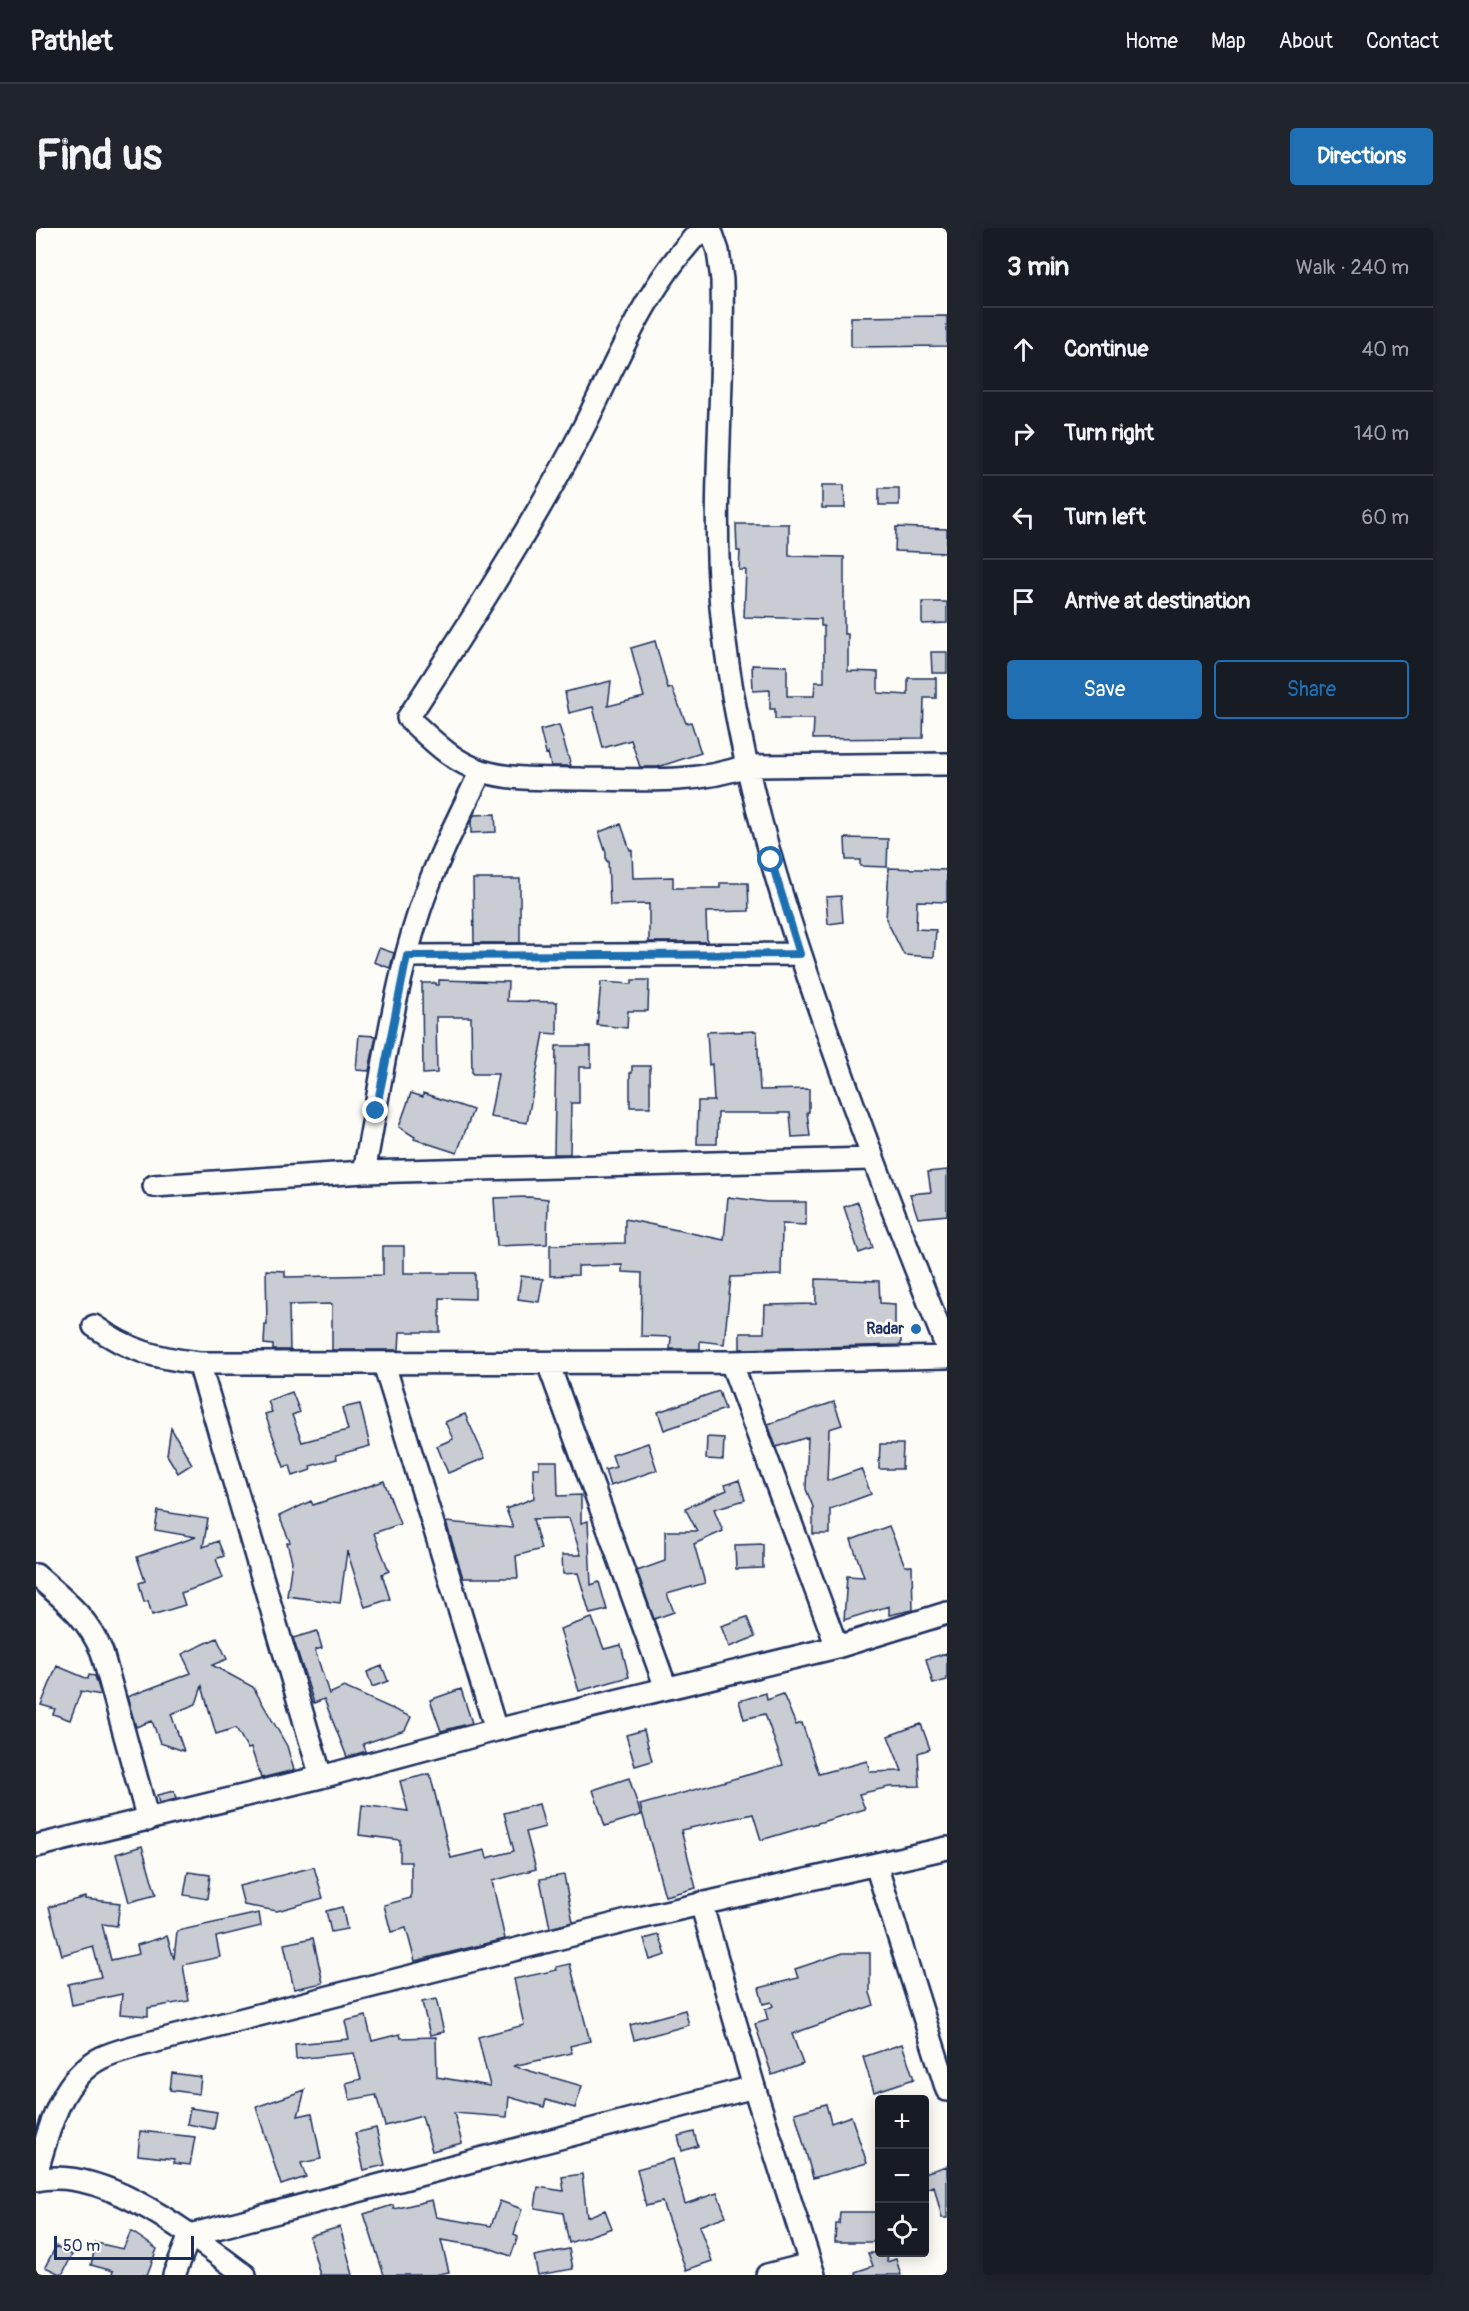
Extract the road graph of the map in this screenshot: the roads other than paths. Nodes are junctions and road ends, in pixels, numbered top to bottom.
1 (703, 228) edge
2 (710, 228) edge
3 (947, 764) edge
4 (746, 766) junction
5 (481, 771) junction
6 (800, 954) junction
7 (407, 956) junction
8 (872, 1159) junction
9 (364, 1172) junction
10 (154, 1186) dead end
11 (94, 1326) dead end
12 (947, 1348) edge
13 (947, 1357) edge
14 (731, 1362) junction
15 (199, 1363) junction
16 (548, 1363) junction
17 (384, 1364) junction
18 (36, 1575) edge
19 (947, 1613) edge
20 (837, 1647) junction
21 (666, 1688) junction
22 (496, 1730) junction
23 (321, 1777) junction
24 (148, 1820) junction
25 (36, 1846) edge
26 (947, 1848) edge
27 (876, 1865) junction
28 (701, 1904) junction
29 (754, 2086) junction
30 (947, 2090) edge
31 (36, 2174) edge
32 (36, 2180) edge
33 (190, 2235) junction
34 (812, 2270) edge
35 (174, 2275) edge
36 (245, 2275) edge
37 (767, 2275) edge

1 - 5 street
2 - 4 street
3 - 4 street
4 - 5 street
4 - 6 street
5 - 7 street
6 - 7 street
6 - 8 street
7 - 9 street
8 - 9 street
8 - 12 street
9 - 10 street
11 - 15 street
13 - 14 street
14 - 16 street
14 - 20 street
15 - 17 street
15 - 23 street
16 - 17 street
16 - 21 street
17 - 22 street
18 - 24 street
19 - 20 street
20 - 21 street
21 - 22 street
22 - 23 street
23 - 24 street
24 - 25 street
26 - 27 street
27 - 28 street
27 - 30 street
28 - 29 street
28 - 31 street
29 - 33 street
29 - 34 street
32 - 33 street
33 - 35 street
33 - 36 street
34 - 37 street

